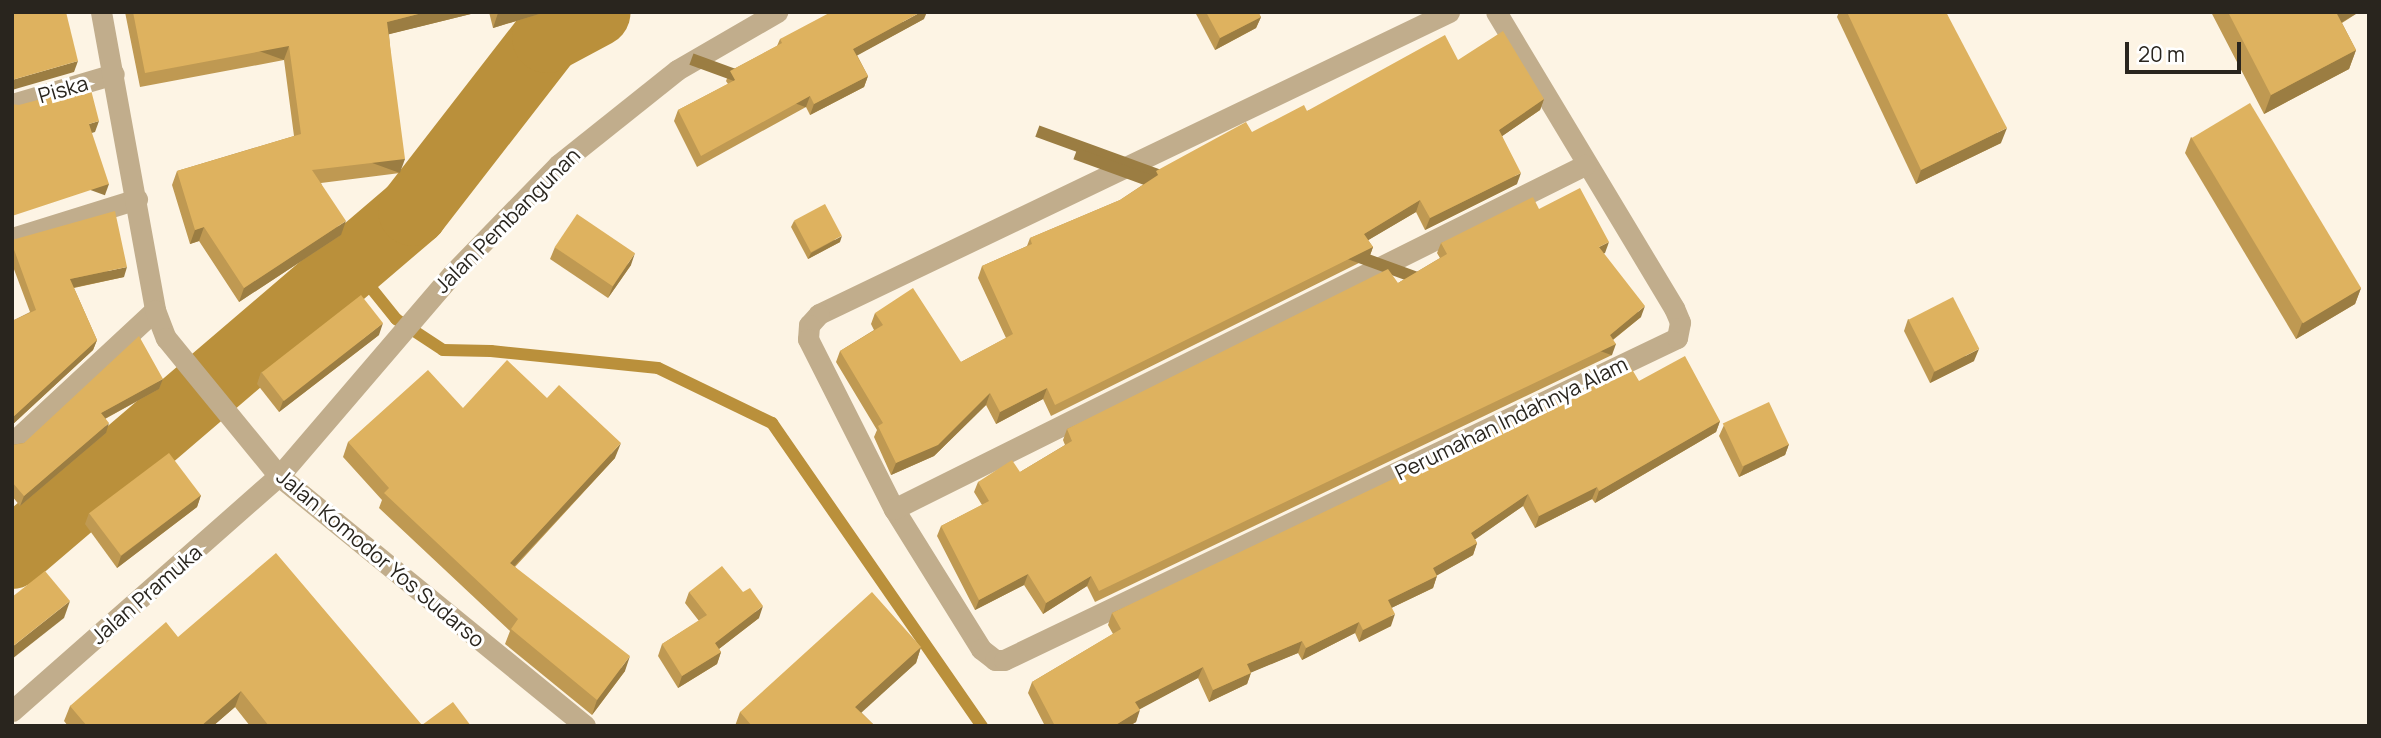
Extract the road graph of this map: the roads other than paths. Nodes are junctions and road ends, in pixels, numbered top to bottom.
1 (102, 12) edge
2 (777, 12) edge
3 (1449, 12) edge
4 (1496, 12) edge
5 (114, 74) junction
6 (12, 104) edge
7 (1586, 165) junction
8 (137, 199) junction
9 (12, 238) edge
10 (155, 310) junction
11 (12, 443) edge
12 (279, 476) junction
13 (894, 509) junction
14 (12, 711) edge
15 (585, 726) edge

1 - 5 street, Jalan Komodor Yos Sudarso
2 - 12 street, Jalan Pembangunan
3 - 13 street
4 - 7 street, Perumahan Indahnya Alam
5 - 6 street, Piska
5 - 8 street, Jalan Komodor Yos Sudarso
7 - 13 street
7 - 13 street, Perumahan Indahnya Alam
8 - 9 street
8 - 10 street, Jalan Komodor Yos Sudarso
10 - 11 street
10 - 12 street, Jalan Komodor Yos Sudarso
12 - 14 street, Jalan Pramuka
12 - 15 street, Jalan Komodor Yos Sudarso

